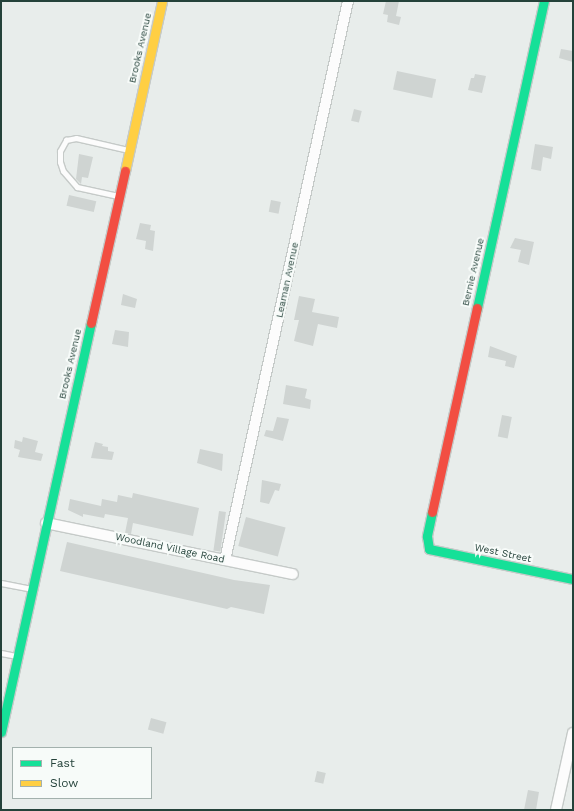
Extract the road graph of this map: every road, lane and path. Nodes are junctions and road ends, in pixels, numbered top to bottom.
1 (162, 1) edge
2 (348, 1) edge
3 (544, 1) edge
4 (129, 150) junction
5 (119, 196) junction
6 (46, 523) junction
7 (429, 549) joint
8 (225, 560) junction
9 (293, 574) dead end
10 (573, 579) edge
11 (1, 583) edge
12 (32, 590) junction
13 (1, 653) edge
14 (17, 656) junction
15 (1, 732) edge
16 (573, 733) edge
17 (556, 810) edge

1 - 4 street, Brooks Avenue
2 - 8 street, Leaman Avenue
3 - 7 street, Bernie Avenue
4 - 5 street, Brooks Avenue
4 - 5 lane
5 - 6 street, Brooks Avenue
6 - 8 street, Woodland Village Road
6 - 12 street, Brooks Avenue
7 - 10 street, West Street
8 - 9 street, Woodland Village Road
11 - 12 lane
12 - 14 street, Brooks Avenue
13 - 14 lane
14 - 15 street, Brooks Avenue
16 - 17 street

